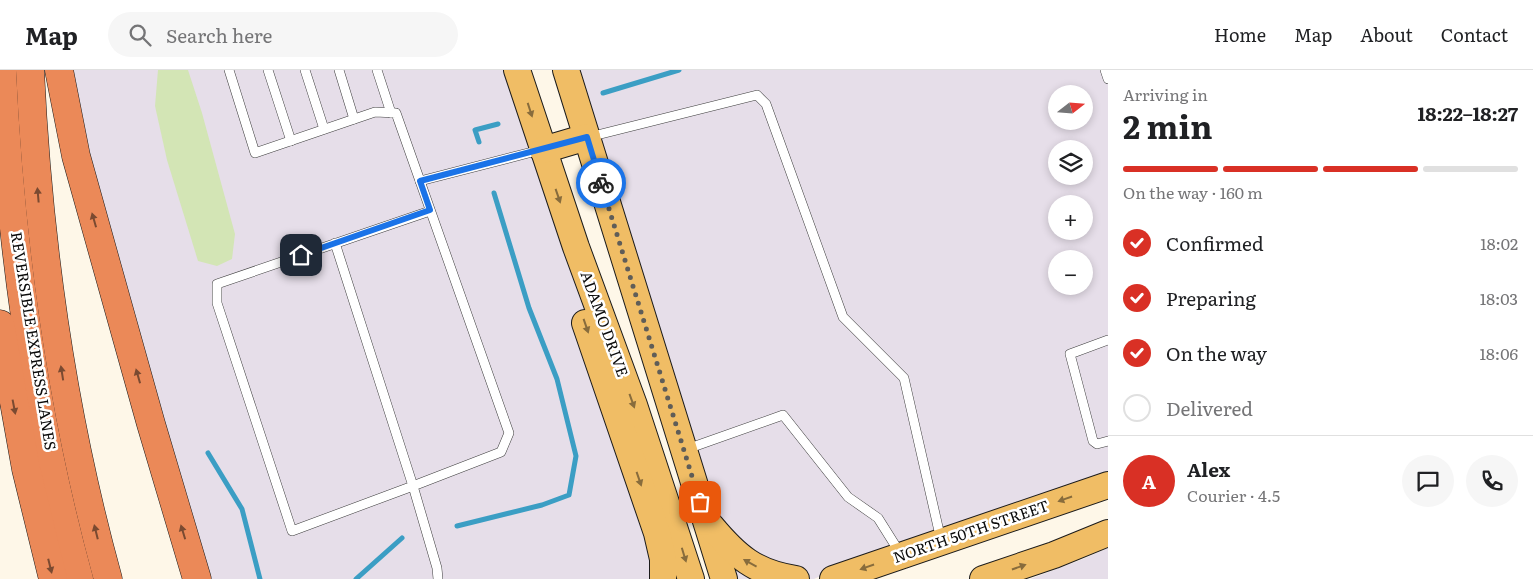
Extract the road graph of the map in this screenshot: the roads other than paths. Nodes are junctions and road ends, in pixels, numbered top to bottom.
1 (2, 70) edge
2 (30, 70) edge
3 (59, 70) edge
4 (229, 70) edge
5 (268, 70) edge
6 (305, 70) edge
7 (339, 70) edge
8 (377, 70) edge
9 (517, 70) edge
10 (566, 70) edge
11 (1105, 70) edge
12 (1108, 79) edge
13 (391, 113) junction
14 (354, 119) junction
15 (324, 130) junction
16 (587, 137) junction
17 (291, 141) junction
18 (542, 150) junction
19 (420, 181) junction
20 (430, 210) junction
21 (335, 243) junction
22 (575, 244) junction
23 (0, 324) edge
24 (1108, 340) edge
25 (1108, 441) edge
26 (684, 450) junction
27 (1108, 485) edge
28 (413, 486) junction
29 (705, 519) junction
30 (1108, 533) edge
31 (941, 542) junction
32 (901, 556) junction
33 (437, 568) junction
34 (53, 579) edge
35 (79, 579) edge
36 (108, 579) edge
37 (197, 579) edge
38 (438, 579) edge
39 (444, 579) edge
40 (663, 579) edge
41 (691, 579) edge
42 (724, 579) edge
43 (796, 579) edge
44 (833, 579) edge
45 (984, 579) edge

1 - 35 highway, REVERSIBLE EXPRESS LANES
36 -> 2 highway
37 -> 3 highway
4 - 17 lane
5 - 17 lane
6 - 15 lane
7 - 14 lane
8 - 13 lane
9 -> 18 main road, ADAMO DRIVE
10 - 16 main road
11 - 12 lane
13 - 14 lane
13 - 19 lane
14 - 15 lane
15 - 17 lane
16 - 18 main road
16 - 26 main road
16 - 31 lane
18 - 19 lane
18 -> 22 main road, ADAMO DRIVE
19 - 20 lane
20 - 21 lane
20 - 28 lane
21 - 28 lane
21 - 28 lane
22 -> 40 main road
22 -> 41 main road, ADAMO DRIVE
23 -> 34 highway
24 - 25 lane
26 - 29 main road
26 - 32 lane
27 -> 31 main road, NORTH 50TH STREET
28 - 33 lane
29 - 42 main road
43 -> 29 main road
45 -> 30 main road
31 - 32 main road, NORTH 50TH STREET
32 -> 44 main road, NORTH 50TH STREET
33 - 38 lane
33 - 39 lane

